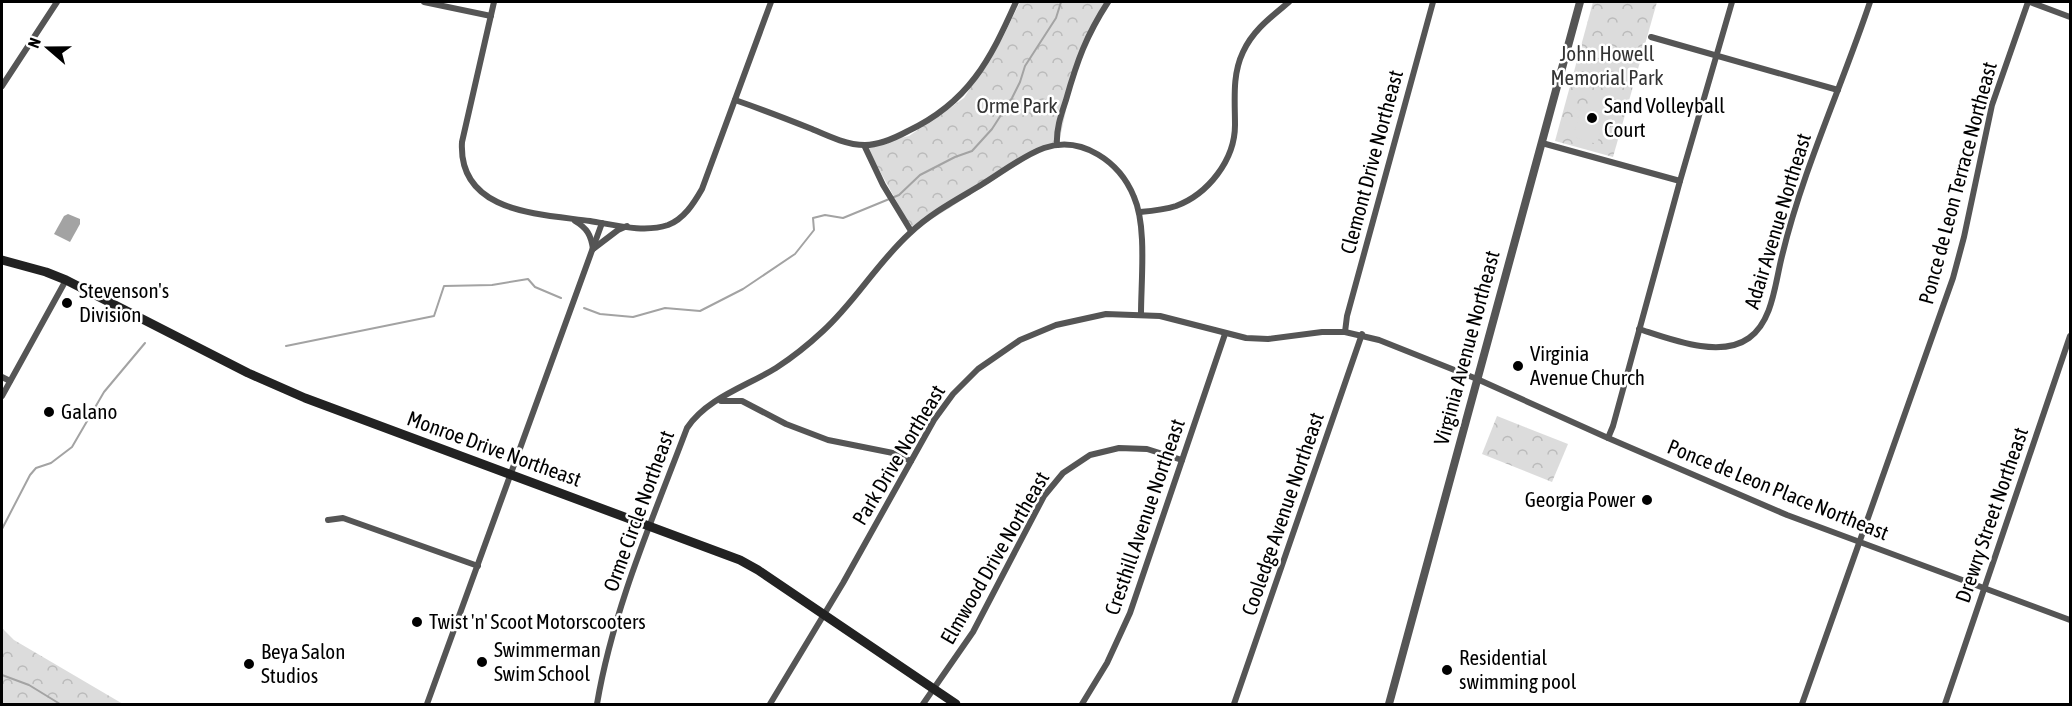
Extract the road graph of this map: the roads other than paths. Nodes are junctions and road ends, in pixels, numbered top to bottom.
1 (57, 2) edge
2 (424, 2) edge
3 (494, 2) edge
4 (771, 2) edge
5 (1016, 2) edge
6 (1108, 2) edge
7 (1289, 2) edge
8 (1433, 2) edge
9 (1580, 2) edge
10 (1732, 2) edge
11 (1870, 2) edge
12 (2029, 2) edge
13 (491, 16) junction
14 (2070, 16) edge
15 (1651, 37) dead end
16 (1715, 56) junction
17 (2, 86) edge
18 (1838, 90) junction
19 (735, 100) junction
20 (1542, 143) junction
21 (864, 145) junction
22 (1057, 145) junction
23 (1680, 181) junction
24 (1139, 212) junction
25 (573, 219) junction
26 (602, 223) junction
27 (627, 226) junction
28 (911, 231) junction
29 (593, 249) junction
30 (2, 260) edge
31 (66, 280) junction
32 (1141, 314) junction
33 (1639, 329) junction
34 (1345, 332) junction
35 (1225, 334) junction
36 (1362, 334) junction
37 (2070, 336) edge
38 (2, 377) edge
39 (1477, 379) junction
40 (10, 381) junction
41 (2, 396) edge
42 (717, 401) junction
43 (1608, 438) junction
44 (911, 460) junction
45 (1182, 460) junction
46 (511, 475) junction
47 (328, 520) dead end
48 (650, 526) junction
49 (1861, 543) junction
50 (478, 566) junction
51 (1985, 587) junction
52 (824, 614) junction
53 (2070, 620) edge
54 (934, 689) junction
55 (427, 705) edge
56 (597, 705) edge
57 (770, 705) edge
58 (923, 705) edge
59 (956, 705) edge
60 (1082, 705) edge
61 (1234, 705) edge
62 (1389, 705) edge
63 (1802, 705) edge
64 (1945, 705) edge

1 - 17 street
2 - 13 street
3 - 13 street
4 - 19 street
5 - 21 street
6 - 22 street
7 - 24 street
8 - 34 street, Clemont Drive Northeast
9 - 20 street, Virginia Avenue Northeast
10 - 16 street
11 - 18 street, Adair Avenue Northeast
12 - 14 street
12 - 49 street, Ponce de Leon Terrace Northeast
13 - 25 street
15 - 16 street
16 - 18 street
16 - 23 street
18 - 33 street, Adair Avenue Northeast
19 - 21 street
19 - 27 street
20 - 23 street
20 - 39 street, Virginia Avenue Northeast
21 - 28 street
22 - 24 street
22 - 28 street, Orme Circle Northeast
23 - 33 street
24 - 32 street
25 - 26 street
25 - 29 street
26 - 27 street
26 - 29 street
27 - 29 street
28 - 42 street, Orme Circle Northeast
29 - 46 street
30 - 31 main road, Monroe Drive Northeast
31 - 40 street
31 - 46 main road, Monroe Drive Northeast
32 - 35 street, Park Drive Northeast
32 - 44 street, Park Drive Northeast
33 - 43 street
34 - 35 street, Park Drive Northeast
34 - 36 street, Park Drive Northeast
35 - 45 street, Cresthill Avenue Northeast
36 - 39 street, Park Drive Northeast
36 - 61 street, Cooledge Avenue Northeast
37 - 51 street, Drewry Street Northeast
38 - 40 street
39 - 43 street, Ponce de Leon Place Northeast
39 - 62 street, Virginia Avenue Northeast
40 - 41 street
42 - 44 street
42 - 48 street, Orme Circle Northeast
43 - 49 street, Ponce de Leon Place Northeast
44 - 52 street, Park Drive Northeast
45 - 54 street, Elmwood Drive Northeast
45 - 60 street, Cresthill Avenue Northeast
46 - 48 main road, Monroe Drive Northeast
46 - 50 street
47 - 50 street
48 - 52 main road, Monroe Drive Northeast
48 - 56 street, Orme Circle Northeast
49 - 51 street, Ponce de Leon Place Northeast
49 - 63 street, Ponce de Leon Terrace Northeast
50 - 55 street
51 - 53 street, Ponce de Leon Place Northeast
51 - 64 street, Drewry Street Northeast
52 - 54 main road, Monroe Drive Northeast
52 - 57 street, Park Drive Northeast
54 - 58 street, Elmwood Drive Northeast
54 - 59 main road, Monroe Drive Northeast

